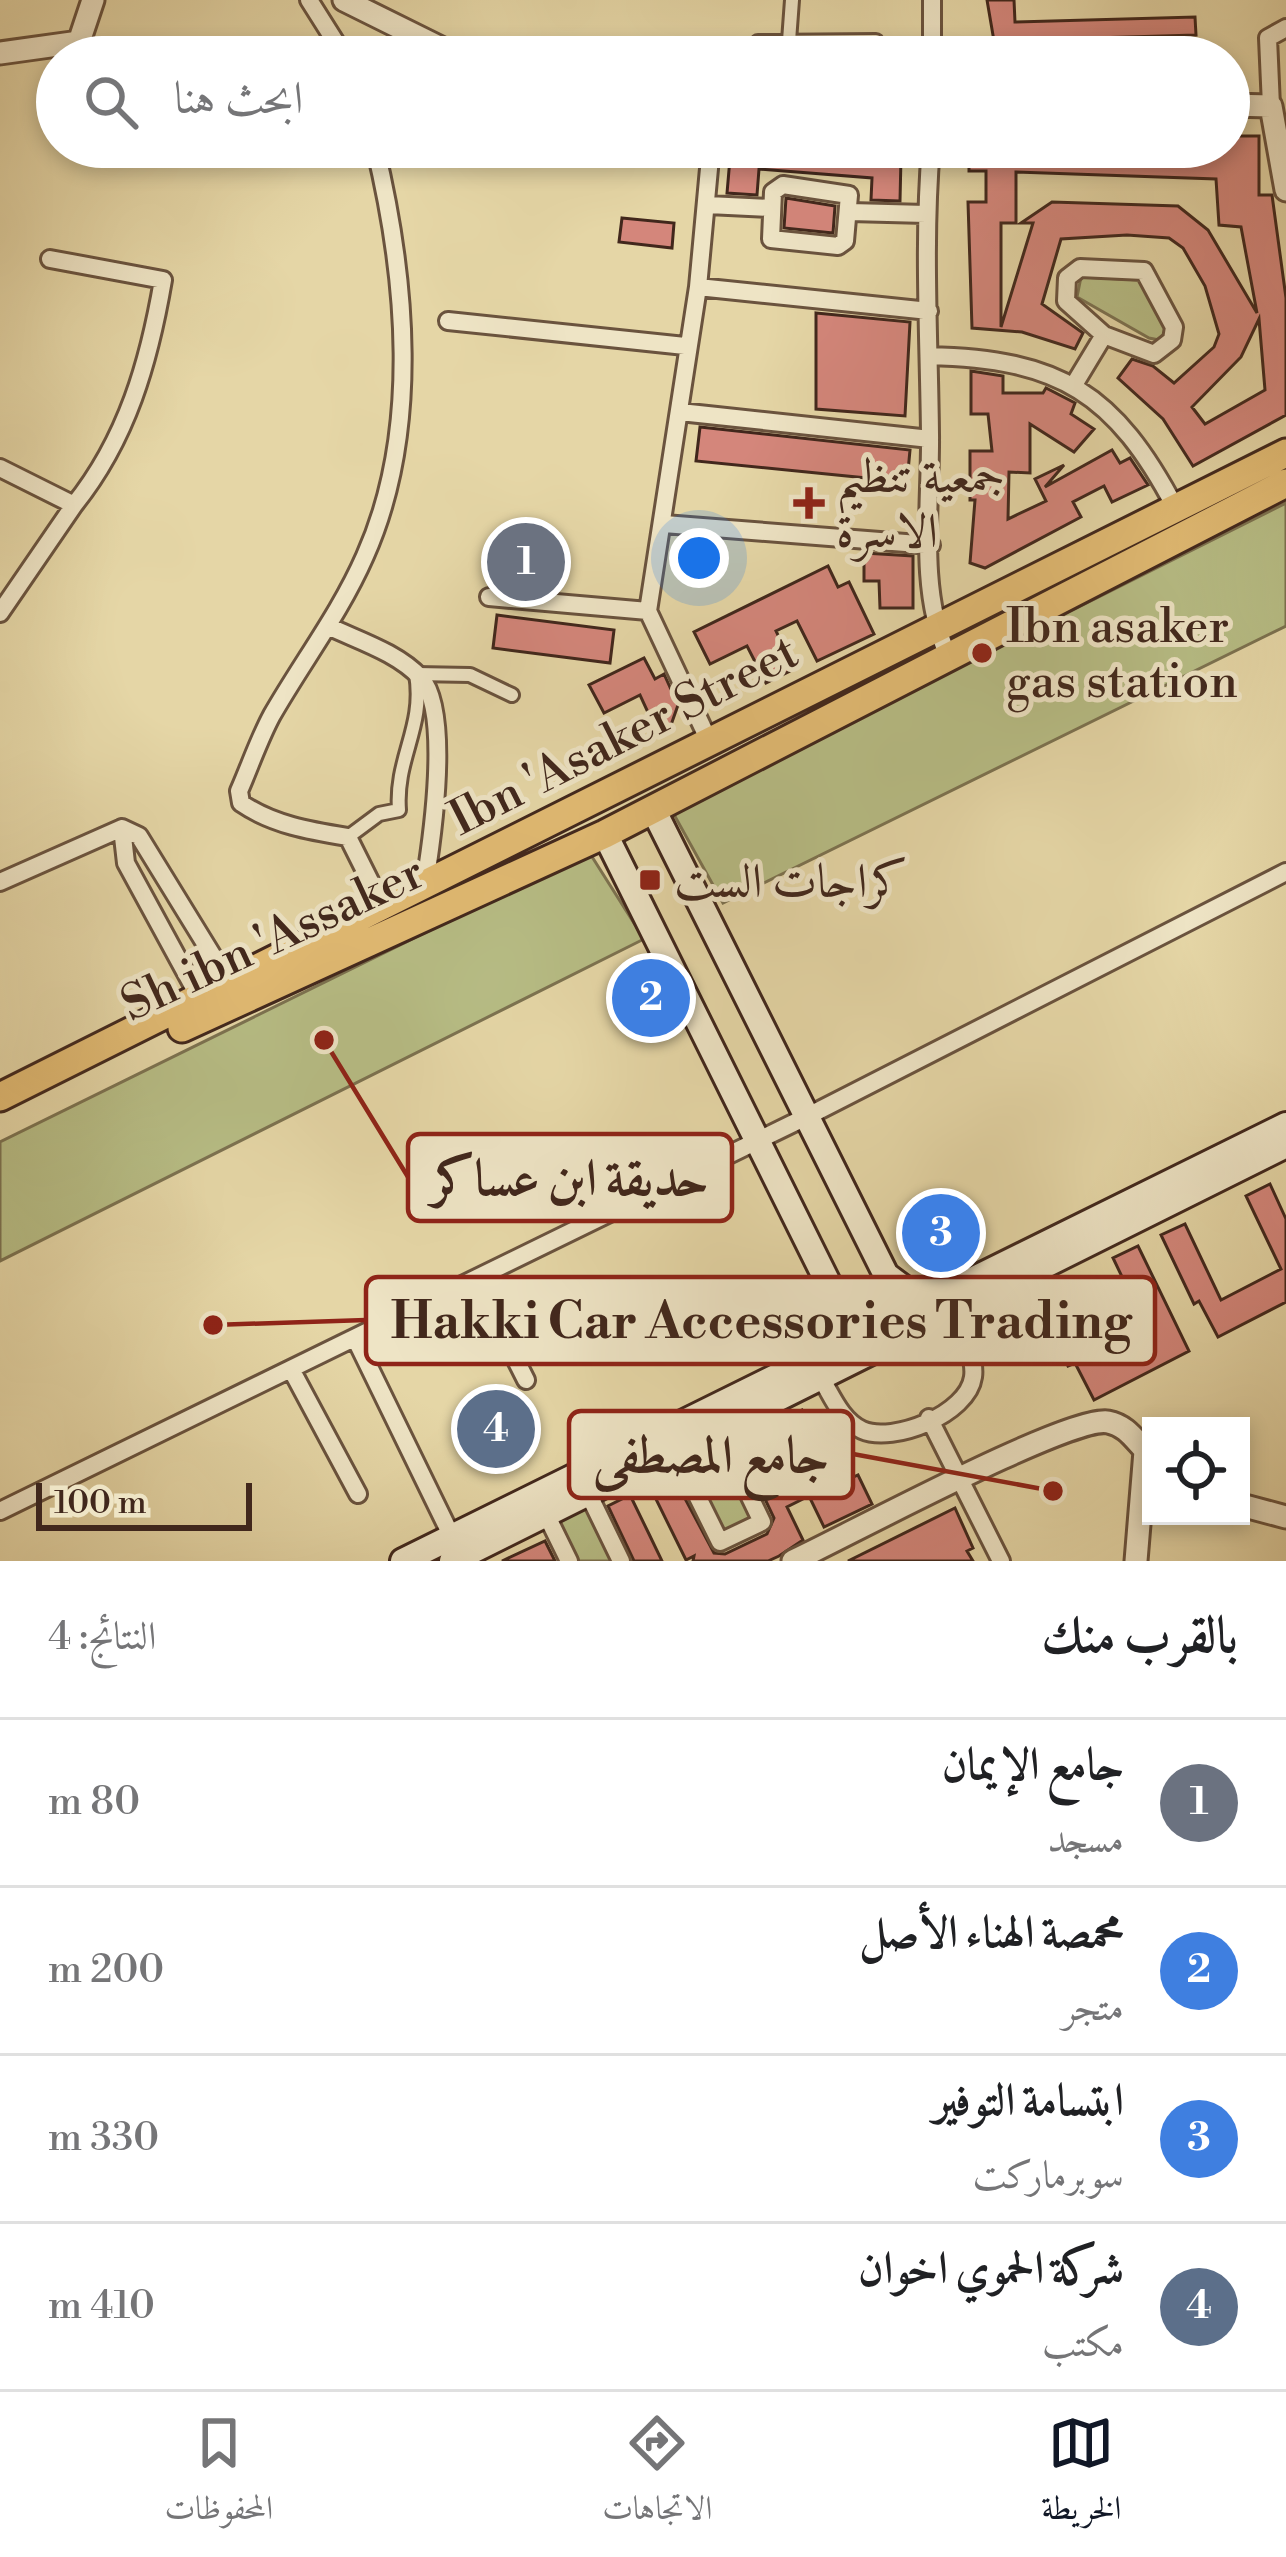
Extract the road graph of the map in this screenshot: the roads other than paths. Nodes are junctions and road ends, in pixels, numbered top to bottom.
1 (93, 0) edge
2 (309, 0) edge
3 (344, 0) edge
4 (792, 0) edge
5 (932, 0) edge
6 (1286, 28) edge
7 (82, 36) edge
8 (332, 36) edge
9 (417, 36) edge
10 (789, 36) edge
11 (932, 36) edge
12 (36, 48) edge
13 (0, 53) edge
14 (1278, 111) edge
15 (379, 168) edge
16 (710, 168) edge
17 (929, 168) edge
18 (1286, 190) edge
19 (708, 205) junction
20 (771, 208) junction
21 (850, 212) junction
22 (926, 214) junction
23 (50, 259) dead end
24 (698, 287) junction
25 (929, 311) junction
26 (448, 321) dead end
27 (1105, 334) junction
28 (685, 346) junction
29 (929, 356) junction
30 (1075, 383) junction
31 (680, 412) junction
32 (930, 439) junction
33 (1286, 453) edge
34 (0, 468) edge
35 (1286, 483) edge
36 (74, 505) junction
37 (1176, 509) junction
38 (664, 524) junction
39 (931, 545) junction
40 (489, 597) dead end
41 (648, 611) junction
42 (0, 613) edge
43 (330, 627) junction
44 (941, 640) junction
45 (416, 674) junction
46 (512, 695) dead end
47 (710, 743) junction
48 (653, 809) junction
49 (131, 832) junction
50 (604, 834) junction
51 (348, 837) junction
52 (1286, 872) edge
53 (0, 882) edge
54 (425, 883) junction
55 (382, 905) junction
56 (230, 983) junction
57 (200, 999) junction
58 (0, 1097) edge
59 (0, 1113) edge
60 (810, 1115) junction
61 (1286, 1125) edge
62 (758, 1141) junction
63 (1286, 1145) edge
64 (476, 1279) junction
65 (925, 1304) junction
66 (953, 1314) junction
67 (355, 1338) junction
68 (834, 1349) junction
69 (291, 1369) junction
70 (821, 1378) junction
71 (526, 1380) dead end
72 (929, 1418) junction
73 (717, 1428) junction
74 (1142, 1446) edge
75 (675, 1450) junction
76 (961, 1482) junction
77 (588, 1493) junction
78 (358, 1494) dead end
79 (1142, 1507) edge
80 (1250, 1507) edge
81 (0, 1511) edge
82 (546, 1514) junction
83 (1286, 1517) edge
84 (458, 1554) edge
85 (404, 1561) edge
86 (569, 1561) edge
87 (621, 1561) edge
88 (793, 1561) edge
89 (1001, 1561) edge
90 (1136, 1561) edge

1 - 7 street
2 - 8 street
3 - 9 street
4 - 10 street
5 - 11 street
6 - 14 street
12 - 13 street
14 - 18 street
15 - 43 street
16 - 19 street
17 - 22 street
19 - 20 street
19 - 24 street
20 - 21 street
20 - 21 street
21 - 22 street
22 - 25 street
23 - 36 street
24 - 25 street
24 - 28 street
25 - 29 street
26 - 28 street
27 - 27 street
27 - 30 street
28 - 31 street
29 - 30 street
29 - 32 street
30 - 37 street
31 - 32 street
31 - 38 street
32 - 39 street
33 - 37 main road, Ibn 'Asaker Street
34 - 36 street
35 - 44 main road, Sh ibn 'Assaker
36 - 42 street
37 - 44 main road, Ibn 'Asaker Street
38 - 39 street
38 - 41 street
39 - 44 street
40 - 41 street
41 - 47 street
43 - 45 street
43 - 51 street
44 - 47 main road, Ibn 'Asaker Street
44 - 48 main road, Sh ibn 'Assaker
45 - 46 street
45 - 51 street
45 - 54 street
47 - 54 main road, Ibn 'Asaker Street
48 - 50 main road, Sh ibn 'Assaker
48 - 60 main road
49 - 53 street
49 - 56 street
49 - 57 street
50 - 59 main road, Sh ibn 'Assaker
50 - 62 main road
51 - 55 street
52 - 60 street
54 - 55 main road, Ibn 'Asaker Street
55 - 56 main road, Ibn 'Asaker Street
56 - 57 main road, Ibn 'Asaker Street
57 - 58 main road, Ibn 'Asaker Street
60 - 62 street
60 - 65 main road
61 - 65 main road
62 - 64 street
62 - 68 main road
63 - 66 main road
64 - 67 street
64 - 71 street
65 - 68 main road
66 - 70 main road
66 - 72 street
67 - 69 street
67 - 84 street
68 - 84 main road
69 - 78 street
69 - 81 street
70 - 72 street
70 - 73 main road
72 - 76 street
73 - 75 main road
73 - 75 street
74 - 76 street
75 - 77 main road
76 - 88 street
76 - 89 street
77 - 82 main road
77 - 87 street
79 - 90 street
80 - 83 street
82 - 84 main road
82 - 86 street
84 - 85 main road

